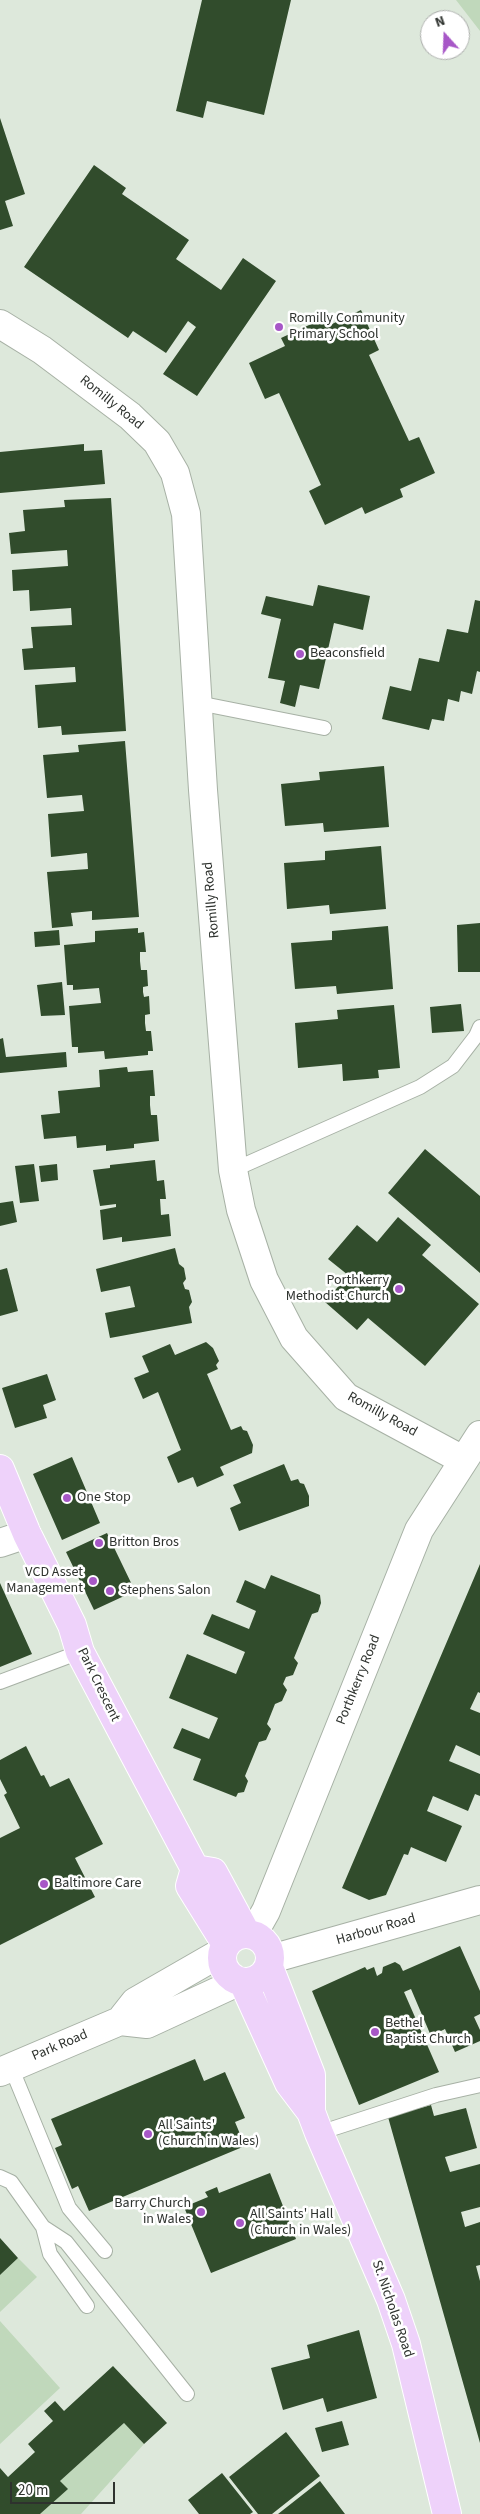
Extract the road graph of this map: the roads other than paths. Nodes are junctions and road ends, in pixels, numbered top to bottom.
1 (0, 324) edge
2 (198, 704) junction
3 (324, 728) dead end
4 (480, 1027) edge
5 (233, 1170) junction
6 (480, 1435) edge
7 (463, 1460) junction
8 (0, 1468) edge
9 (27, 1534) junction
10 (0, 1543) edge
11 (80, 1652) junction
12 (0, 1682) edge
13 (480, 1900) edge
14 (237, 1941) junction
15 (270, 1962) junction
16 (241, 1982) junction
17 (120, 2021) junction
18 (6, 2069) edge
19 (480, 2085) edge
20 (315, 2122) junction
21 (0, 2178) edge
22 (43, 2227) junction
23 (105, 2251) dead end
24 (87, 2306) dead end
25 (187, 2394) dead end
26 (447, 2514) edge

1 - 2 street, Romilly Road
2 - 3 lane
2 - 5 street, Romilly Road
4 - 5 lane
5 - 7 street, Romilly Road
6 - 7 street, Porthkerry Road
7 - 14 street, Porthkerry Road
8 - 9 main road, Park Crescent
9 - 10 street
9 - 11 main road, Park Crescent
11 - 12 lane
11 - 14 main road, Park Crescent
13 - 15 street, Harbour Road
14 - 15 main road
14 - 16 main road
14 - 17 street, Park Road
15 - 16 main road
15 - 20 main road, St. Nicholas Road
16 - 17 street, Park Road
16 - 20 main road, St. Nicholas Road
17 - 18 street, Park Road
18 - 23 lane
19 - 20 lane
20 - 26 main road, St. Nicholas Road
21 - 22 lane
22 - 24 lane
22 - 25 lane

